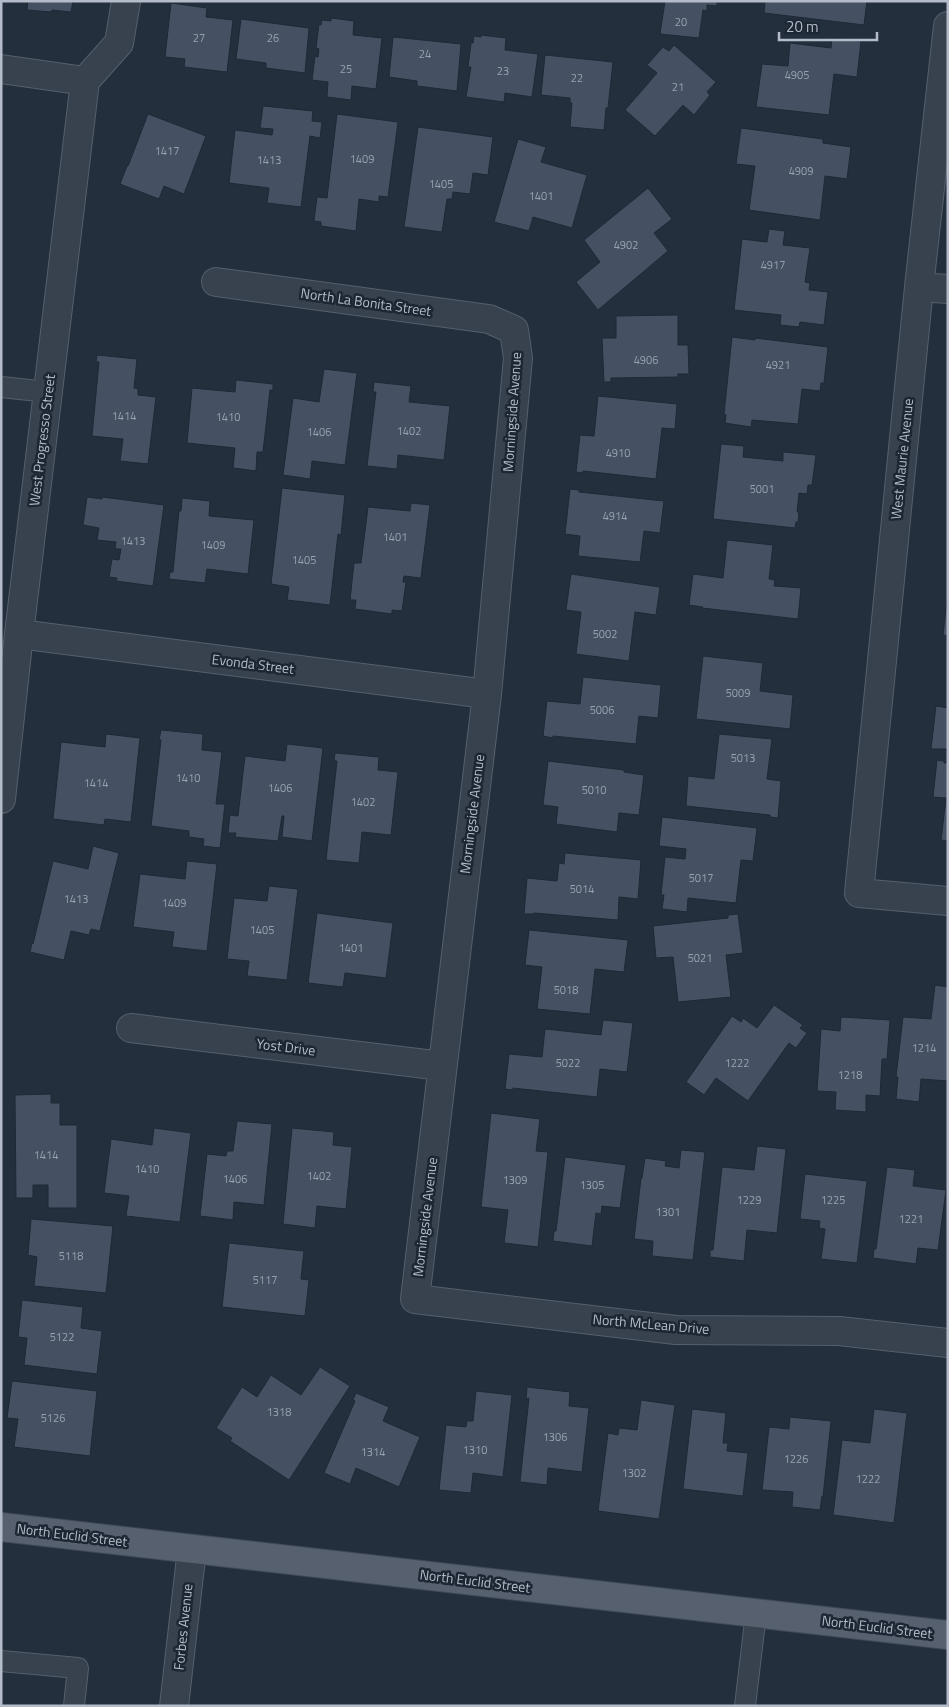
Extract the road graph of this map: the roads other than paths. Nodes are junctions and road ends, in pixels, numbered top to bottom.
1 (126, 1) edge
2 (948, 26) edge
3 (1, 69) edge
4 (85, 82) junction
5 (216, 282) dead end
6 (919, 287) junction
7 (948, 289) edge
8 (514, 330) joint
9 (1, 387) edge
10 (48, 392) junction
11 (19, 634) junction
12 (487, 694) junction
13 (2, 782) edge
14 (948, 901) edge
15 (131, 1028) dead end
16 (442, 1066) junction
17 (415, 1298) joint
18 (948, 1343) edge
19 (1, 1527) edge
20 (192, 1548) junction
21 (756, 1613) junction
22 (948, 1635) edge
23 (1, 1660) edge
24 (74, 1706) edge
25 (174, 1706) edge
26 (745, 1706) edge

1 - 4 street
2 - 6 street, West Maurie Avenue
3 - 4 street
4 - 10 street, West Progresso Street
5 - 8 street, North La Bonita Street
6 - 7 street
6 - 14 street, West Maurie Avenue
8 - 12 street, Morningside Avenue
9 - 10 lane
10 - 11 street, West Progresso Street
11 - 12 street, Evonda Street
11 - 13 street, West Progresso Street
12 - 16 street, Morningside Avenue
15 - 16 street, Yost Drive
16 - 17 street, Morningside Avenue
17 - 18 street, North McLean Drive
19 - 20 main road, North Euclid Street
20 - 21 main road, North Euclid Street
20 - 25 street, Forbes Avenue
21 - 22 main road, North Euclid Street
21 - 26 lane
23 - 24 lane

